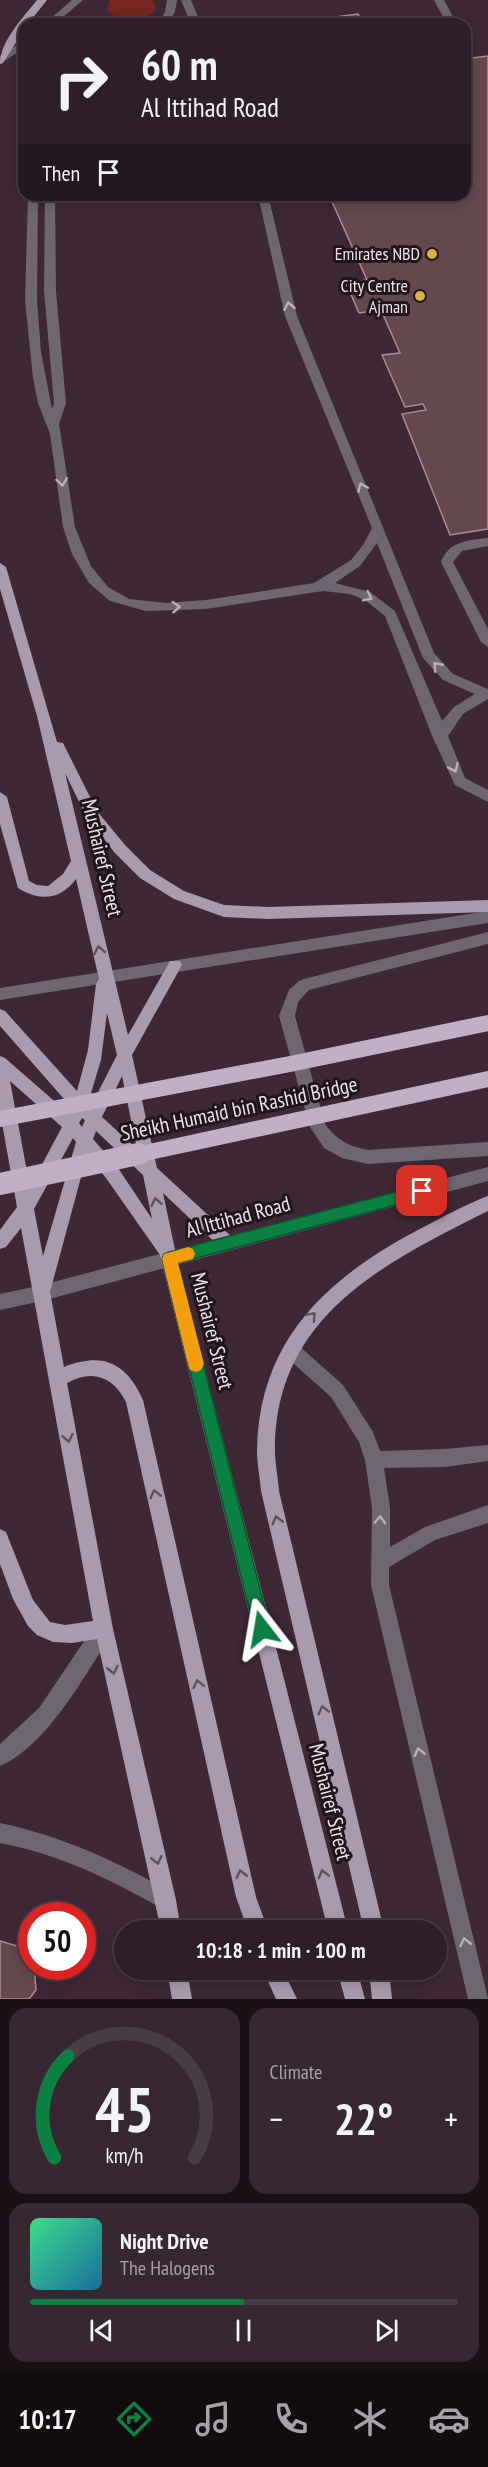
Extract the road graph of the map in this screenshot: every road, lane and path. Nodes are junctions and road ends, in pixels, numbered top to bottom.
1 (42, 0) edge
2 (78, 0) edge
3 (172, 0) edge
4 (177, 0) edge
5 (186, 0) edge
6 (439, 0) edge
7 (27, 18) edge
8 (56, 18) edge
9 (166, 18) edge
10 (194, 18) edge
11 (449, 18) edge
12 (18, 32) edge
13 (18, 48) edge
14 (0, 61) edge
15 (32, 201) edge
16 (50, 201) edge
17 (264, 201) edge
18 (49, 210) junction
19 (31, 213) junction
20 (53, 424) junction
21 (378, 528) junction
22 (488, 542) edge
23 (0, 567) edge
24 (313, 587) junction
25 (488, 642) edge
26 (487, 694) edge
27 (44, 716) junction
28 (441, 738) junction
29 (0, 797) edge
30 (488, 797) edge
31 (78, 862) junction
32 (488, 906) edge
33 (488, 917) edge
34 (488, 938) edge
35 (175, 965) junction
36 (104, 977) junction
37 (0, 994) edge
38 (0, 1015) edge
39 (488, 1023) edge
40 (124, 1052) junction
41 (0, 1063) edge
42 (0, 1070) edge
43 (488, 1079) edge
44 (79, 1105) junction
45 (94, 1118) junction
46 (0, 1119) edge
47 (71, 1125) junction
48 (85, 1141) junction
49 (488, 1149) edge
50 (149, 1170) junction
51 (488, 1174) edge
52 (0, 1184) edge
53 (488, 1203) edge
54 (25, 1206) junction
55 (0, 1242) edge
56 (227, 1244) junction
57 (169, 1259) junction
58 (42, 1293) junction
59 (0, 1302) edge
60 (291, 1350) junction
61 (57, 1380) junction
62 (488, 1453) edge
63 (374, 1460) junction
64 (488, 1514) edge
65 (0, 1538) edge
66 (379, 1563) junction
67 (104, 1629) junction
68 (0, 1756) edge
69 (0, 1833) edge
70 (166, 1900) junction
71 (169, 1920) edge
72 (254, 1920) edge
73 (335, 1920) edge
74 (372, 1920) edge
75 (179, 1980) edge
76 (278, 1980) edge
77 (350, 1980) edge
78 (381, 1980) edge
79 (182, 1999) edge
80 (287, 1999) edge
81 (355, 1999) edge
82 (382, 1999) edge
83 (478, 1999) edge

1 - 7 main road
2 - 8 street
3 - 4 street
3 - 9 street
5 - 10 street
6 - 11 street
12 - 14 main road
13 - 14 street
15 - 19 street
16 - 18 street
21 -> 17 street
18 - 19 street
18 - 20 street
19 - 20 street
20 -> 24 street
21 - 24 street
26 -> 21 street
22 - 25 street
23 - 27 main road, Mushairef Street
24 -> 28 street
26 - 28 street
27 - 31 main road, Mushairef Street
27 - 32 main road
28 -> 30 street
29 - 31 main road
36 -> 31 main road, Mushairef Street
33 - 35 street
34 - 49 street
35 - 36 street
35 - 40 main road
36 - 37 street
36 - 40 main road, Mushairef Street
36 - 44 main road
38 - 44 main road
39 - 46 highway, Sheikh Humaid bin Rashid Bridge, bridge
40 - 45 main road
40 - 50 main road, Mushairef Street
41 - 47 main road
42 - 54 main road
43 - 52 highway, Sheikh Humaid bin Rashid Bridge, bridge
44 - 45 main road
44 - 47 main road
45 - 48 main road
45 - 50 main road
47 - 48 main road
47 - 54 main road
48 - 57 main road
48 - 58 main road
50 - 56 main road
57 -> 50 main road, Mushairef Street
51 - 56 street, Al Ittihad Road
60 -> 53 main road
54 - 55 main road
54 - 58 main road
56 - 57 street, Al Ittihad Road
57 - 58 street, Al Ittihad Road
73 -> 57 main road, Mushairef Street
58 - 59 street, Al Ittihad Road
58 - 61 main road
60 - 63 street
74 -> 60 main road
61 -> 67 main road
72 -> 61 main road
62 - 63 street
66 -> 63 street
64 - 66 street
65 - 67 main road
83 -> 66 street
67 - 68 street
67 -> 70 main road
69 - 70 street
70 - 71 main road
75 - 79 main road
76 - 80 main road
77 - 81 main road
78 - 82 main road

